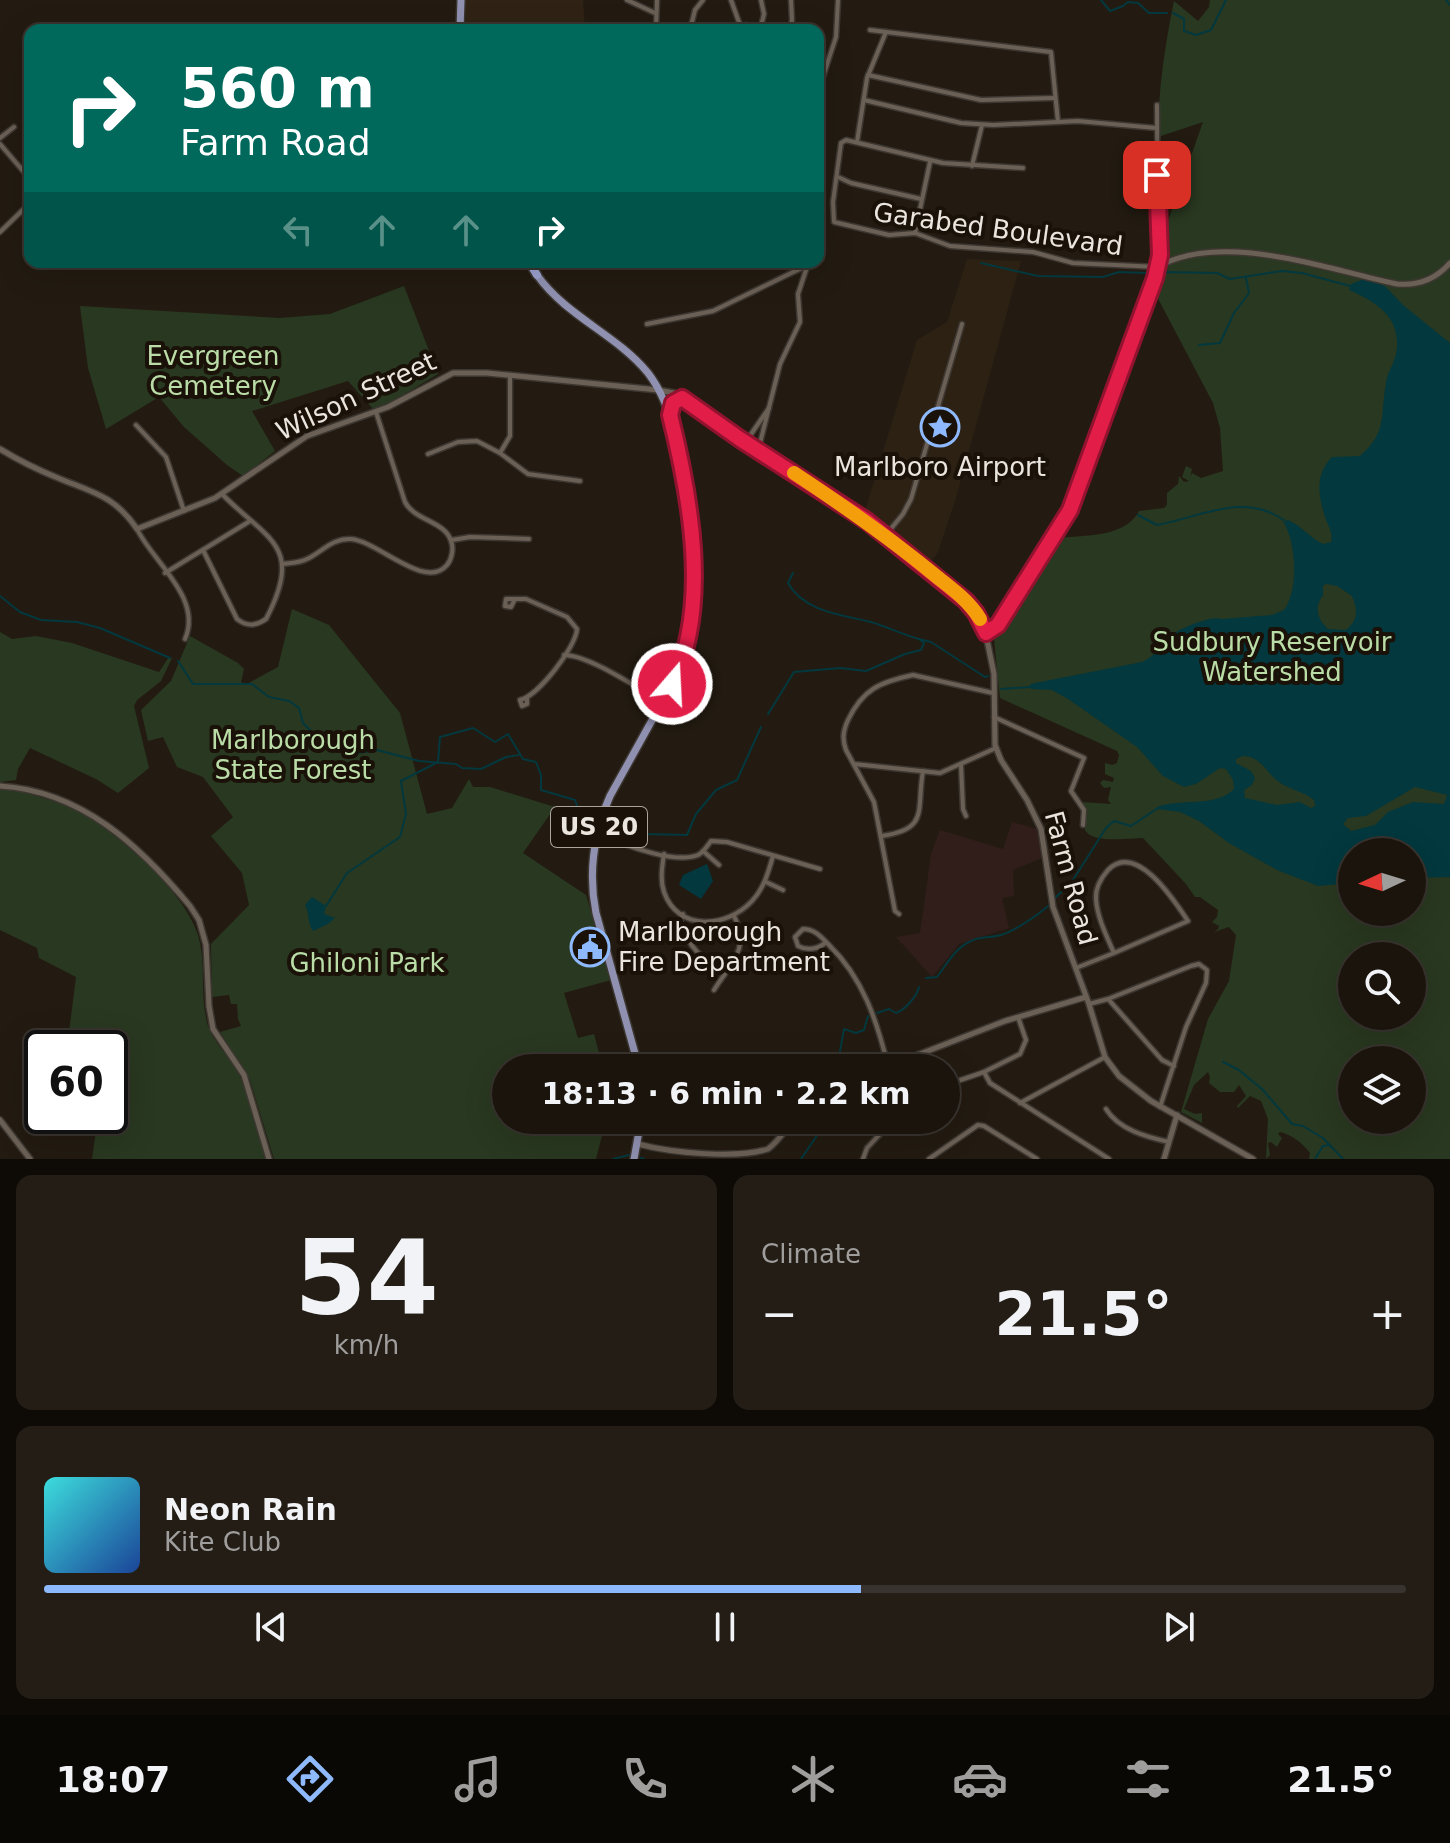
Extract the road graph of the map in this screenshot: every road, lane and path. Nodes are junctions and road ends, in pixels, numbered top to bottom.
1 (461, 0) edge
2 (627, 0) edge
3 (657, 0) edge
4 (703, 0) edge
5 (731, 0) edge
6 (761, 0) edge
7 (791, 0) edge
8 (838, 0) edge
9 (655, 13) junction
10 (460, 24) edge
11 (656, 24) edge
12 (692, 24) edge
13 (740, 24) edge
14 (762, 24) edge
15 (791, 24) edge
16 (870, 30) dead end
17 (886, 32) junction
18 (824, 74) edge
19 (868, 75) junction
20 (1054, 98) junction
21 (864, 100) junction
22 (1157, 105) dead end
23 (1058, 122) junction
24 (982, 125) junction
25 (14, 127) dead end
26 (1156, 128) junction
27 (0, 141) edge
28 (857, 142) junction
29 (930, 161) junction
30 (972, 166) junction
31 (1023, 168) dead end
32 (24, 171) edge
33 (838, 177) junction
34 (921, 199) junction
35 (24, 209) edge
36 (0, 232) edge
37 (915, 233) junction
38 (1450, 263) edge
39 (1158, 267) junction
40 (533, 268) edge
41 (805, 268) edge
42 (807, 268) edge
43 (537, 275) joint
44 (647, 324) dead end
45 (962, 324) dead end
46 (510, 375) junction
47 (658, 390) junction
48 (682, 398) junction
49 (770, 406) junction
50 (376, 412) junction
51 (670, 415) junction
52 (136, 425) dead end
53 (675, 434) joint
54 (745, 443) junction
55 (0, 449) edge
56 (758, 451) junction
57 (500, 453) junction
58 (428, 454) dead end
59 (580, 481) dead end
60 (222, 494) junction
61 (184, 511) junction
62 (250, 521) junction
63 (137, 529) junction
64 (885, 536) junction
65 (529, 539) dead end
66 (451, 540) junction
67 (203, 550) junction
68 (282, 564) junction
69 (165, 573) junction
70 (514, 601) dead end
71 (689, 621) joint
72 (986, 633) junction
73 (185, 639) dead end
74 (573, 645) junction
75 (564, 655) junction
76 (575, 655) junction
77 (996, 694) junction
78 (527, 698) dead end
79 (663, 702) junction
80 (994, 717) junction
81 (996, 748) junction
82 (854, 764) junction
83 (961, 765) junction
84 (923, 771) junction
85 (0, 786) edge
86 (966, 816) dead end
87 (1083, 825) dead end
88 (597, 834) junction
89 (882, 836) junction
90 (703, 851) junction
91 (664, 854) junction
92 (773, 856) junction
93 (719, 865) dead end
94 (820, 869) dead end
95 (766, 882) junction
96 (783, 890) dead end
97 (683, 914) junction
98 (899, 914) dead end
99 (734, 916) junction
100 (826, 942) junction
101 (1114, 953) junction
102 (1076, 968) junction
103 (725, 973) junction
104 (714, 990) dead end
105 (1086, 997) junction
106 (1108, 999) junction
107 (1089, 1004) junction
108 (1018, 1017) junction
109 (635, 1054) edge
110 (882, 1054) edge
111 (920, 1054) edge
112 (1105, 1057) junction
113 (1174, 1066) junction
114 (984, 1072) junction
115 (960, 1080) edge
116 (1020, 1103) junction
117 (1160, 1107) junction
118 (1106, 1109) dead end
119 (1177, 1115) junction
120 (0, 1120) edge
121 (639, 1134) edge
122 (781, 1134) edge
123 (880, 1134) edge
124 (1169, 1142) junction
125 (638, 1144) junction
126 (30, 1159) edge
127 (269, 1159) edge
128 (634, 1159) edge
129 (863, 1159) edge
130 (929, 1159) edge
131 (1037, 1159) edge
132 (1109, 1159) edge
133 (1164, 1159) edge
134 (1253, 1159) edge

1 - 10 main road
2 - 9 street
3 - 9 street
4 - 12 street
5 - 13 street
6 - 14 street
7 - 15 street
8 - 18 street
9 - 11 street
16 - 17 street
17 - 19 street
17 - 20 street
19 - 20 street
19 - 21 street
20 - 23 street
21 - 24 street
21 - 28 street
22 - 26 street
23 - 24 street
23 - 26 street
24 - 30 street
25 - 27 street
26 - 39 street
27 - 32 street
28 - 29 street
28 - 33 street
29 - 30 street
29 - 34 street
30 - 31 street
33 - 34 street
33 - 37 street, Garabed Boulevard
34 - 37 street
35 - 36 street
37 - 39 street, Garabed Boulevard
38 - 39 street
39 - 72 street
40 - 43 highway, US 20
41 - 44 street
42 - 49 street
43 - 47 main road, US 20
45 - 64 street
46 - 47 street, Wilson Street
46 - 50 street, Wilson Street
46 - 57 street
47 - 48 street, Farm Road
47 - 51 main road, US 20
48 - 51 street
48 - 54 street, Farm Road
49 - 54 street
49 - 56 street
50 - 60 street, Wilson Street
50 - 66 street
51 - 53 main road, US 20
52 - 61 street
53 - 71 highway, US 20
54 - 56 street, Farm Road
55 - 63 street
56 - 64 street, Farm Road
57 - 58 street
57 - 59 street
60 - 61 street, Wilson Street
60 - 62 street
61 - 63 street, Wilson Street
62 - 67 street
62 - 68 street
63 - 69 street
64 - 72 street, Farm Road
65 - 66 street
66 - 68 street
67 - 68 street
67 - 69 street
69 - 73 street
70 - 74 street
71 - 79 main road, US 20
72 - 77 street, Farm Road
74 - 75 street
74 - 76 street
75 - 76 street
75 - 78 street
76 - 79 street
77 - 80 street, Farm Road
77 - 82 street
79 - 88 main road, US 20
80 - 81 street, Farm Road
80 - 87 street
81 - 83 street
81 - 102 street, Farm Road
82 - 84 street
82 - 89 street
83 - 84 street
83 - 86 street
84 - 89 street
85 - 127 street
88 - 91 street
88 - 109 main road, US 20
89 - 98 street
90 - 91 street
90 - 92 street
90 - 93 street
91 - 97 street
92 - 94 street
92 - 95 street
95 - 96 street
95 - 99 street
97 - 99 street
97 - 103 street
99 - 103 street
100 - 100 street
100 - 110 street
101 - 101 street
101 - 102 street
102 - 105 street, Farm Road
103 - 104 street
105 - 107 street, Farm Road
105 - 108 street
106 - 107 street
106 - 113 street
106 - 113 street
107 - 112 street, Farm Road
108 - 111 street
108 - 114 street
112 - 116 street
112 - 117 street, Farm Road
113 - 117 street
114 - 115 street
114 - 116 street
116 - 132 street
117 - 119 street, Farm Road
118 - 124 street
119 - 124 street
119 - 134 street, Farm Road
120 - 126 street
121 - 125 main road
122 - 125 street
123 - 129 street
124 - 133 street
125 - 128 main road
130 - 131 street

